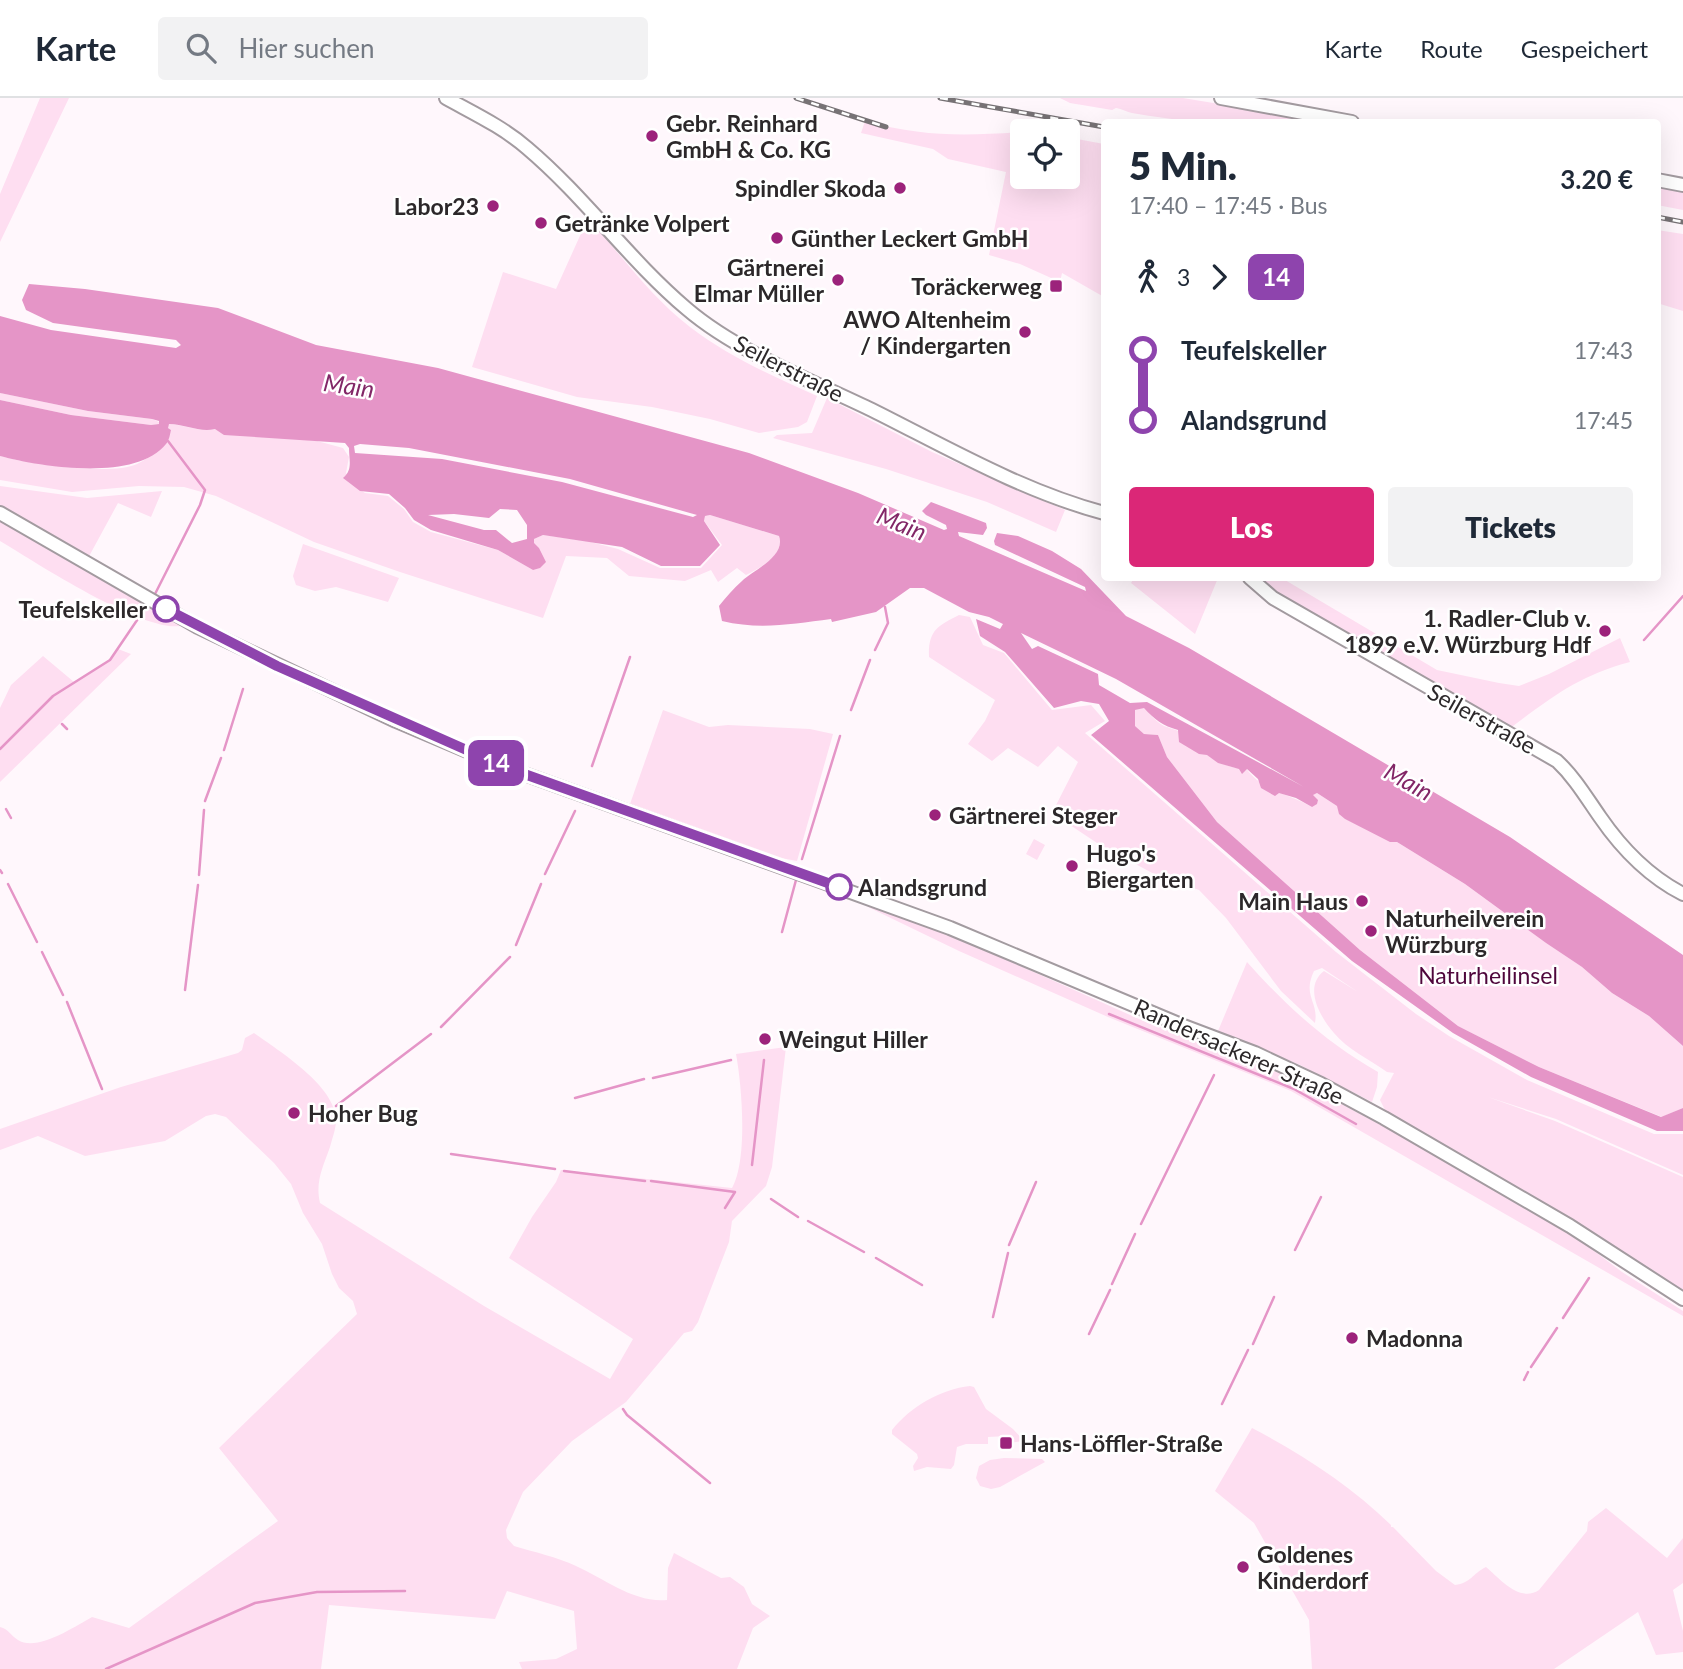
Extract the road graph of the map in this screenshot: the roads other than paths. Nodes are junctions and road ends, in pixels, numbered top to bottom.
1 (446, 98) edge
2 (1221, 98) edge
3 (1336, 119) edge
4 (1661, 181) edge
5 (1683, 185) edge
6 (1101, 512) edge
7 (0, 513) edge
8 (1253, 581) edge
9 (1683, 894) edge
10 (1683, 1300) edge

1 - 6 main road, Seilerstraße
2 - 3 main road
4 - 5 main road
7 - 10 main road, Randersackerer Straße
8 - 9 main road, Seilerstraße

